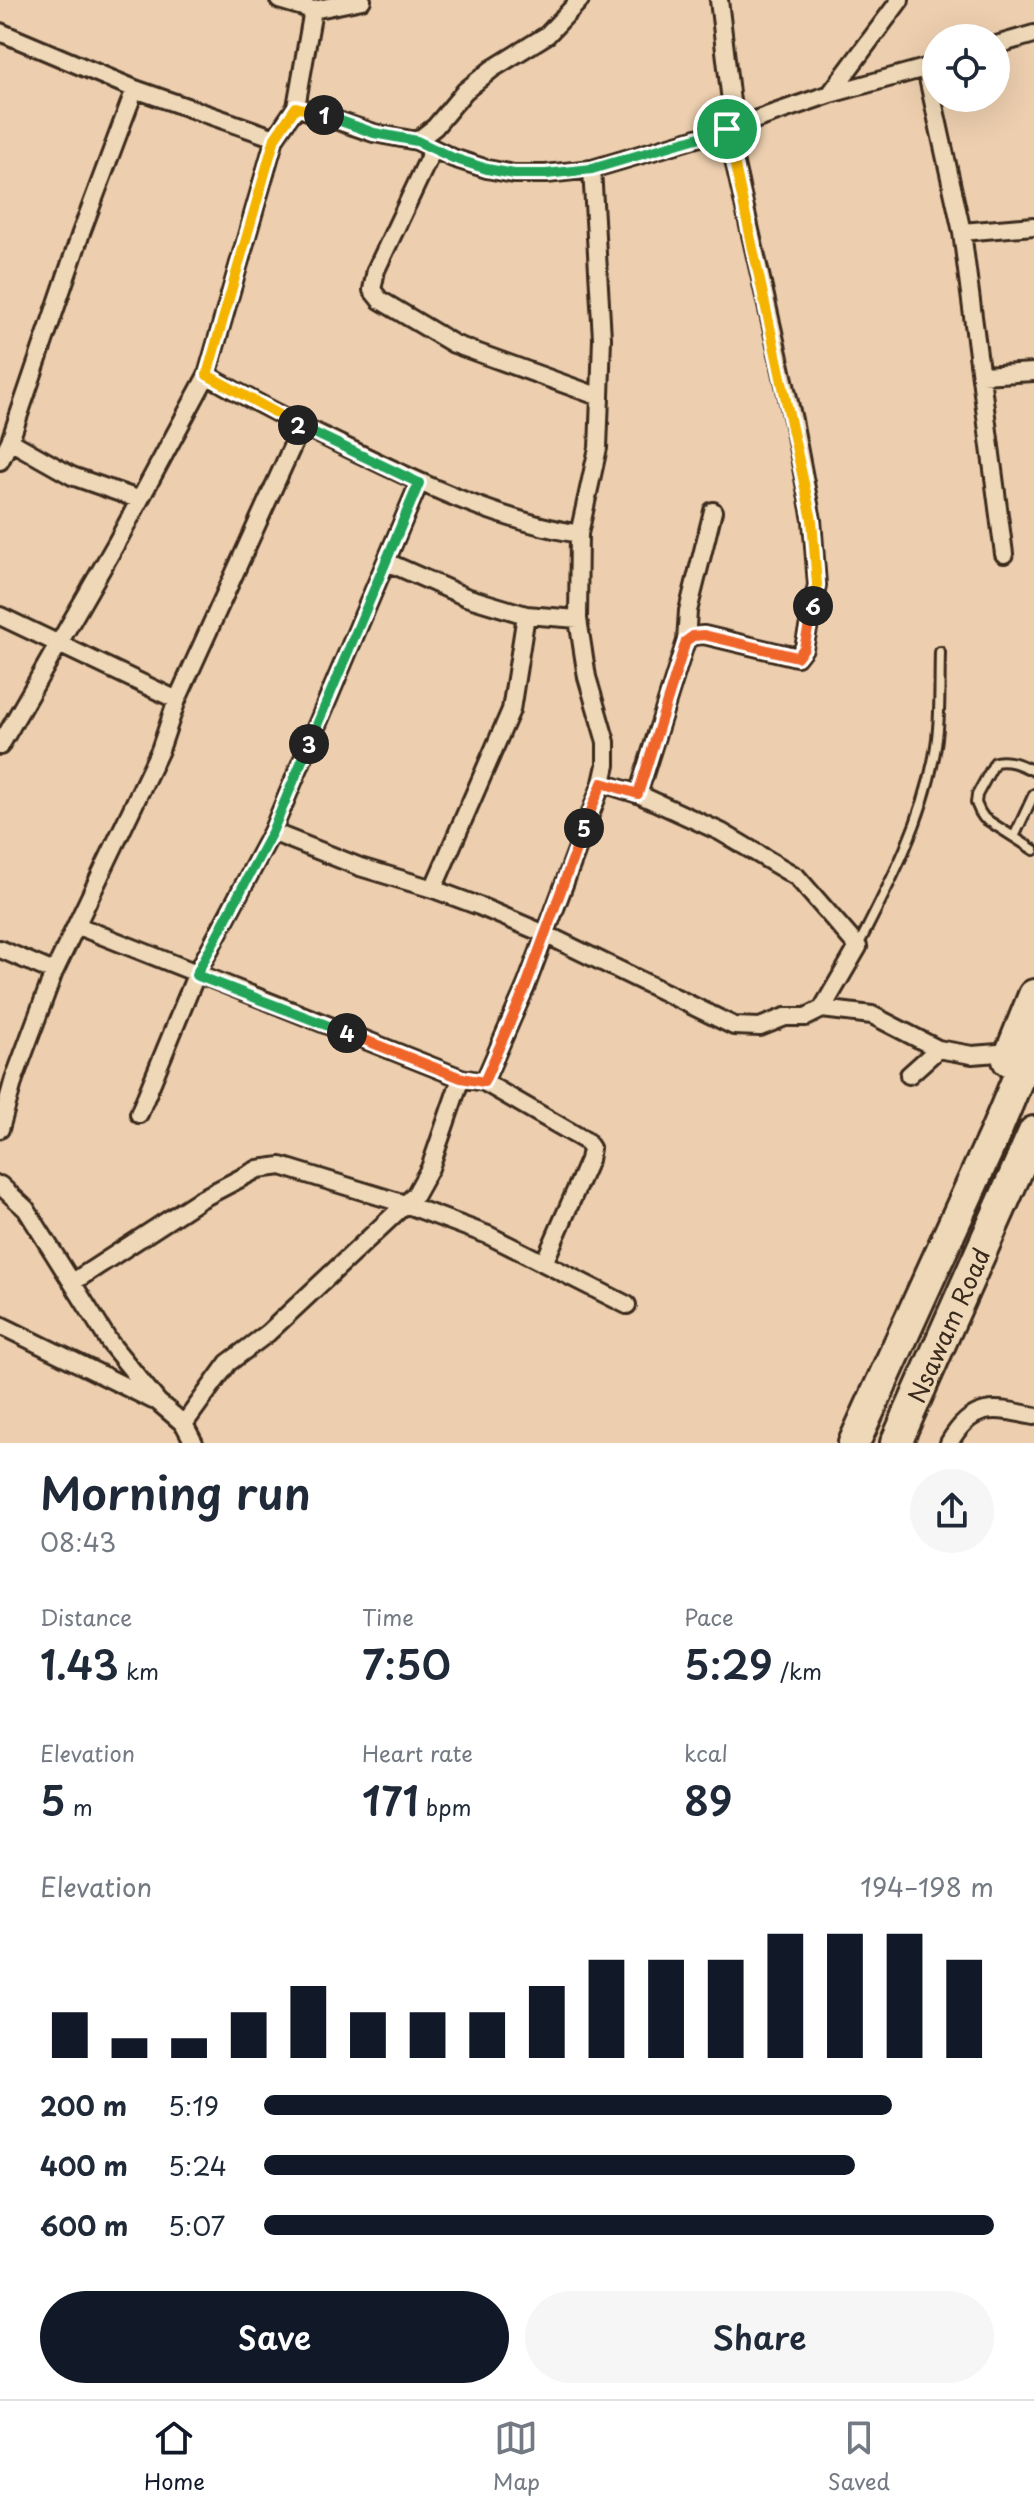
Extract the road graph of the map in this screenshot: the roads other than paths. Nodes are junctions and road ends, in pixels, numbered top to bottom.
1 (279, 0) edge
2 (362, 0) edge
3 (580, 0) edge
4 (719, 0) edge
5 (900, 0) edge
6 (313, 10) junction
7 (0, 32) edge
8 (1034, 34) edge
9 (1010, 41) edge
10 (922, 69) edge
11 (135, 89) junction
12 (830, 94) junction
13 (296, 107) junction
14 (939, 112) edge
15 (730, 128) junction
16 (275, 138) junction
17 (417, 141) junction
18 (433, 149) junction
19 (592, 169) junction
20 (1034, 226) edge
21 (962, 232) junction
22 (1034, 372) edge
23 (207, 375) junction
24 (981, 375) junction
25 (600, 397) junction
26 (301, 427) junction
27 (10, 441) junction
28 (0, 461) edge
29 (419, 483) junction
30 (138, 499) junction
31 (713, 511) dead end
32 (579, 534) junction
33 (1004, 554) dead end
34 (387, 562) junction
35 (526, 615) junction
36 (0, 616) edge
37 (578, 619) junction
38 (686, 641) junction
39 (59, 645) junction
40 (940, 652) dead end
41 (177, 700) junction
42 (0, 746) edge
43 (1034, 771) edge
44 (602, 783) junction
45 (638, 794) junction
46 (1034, 794) edge
47 (272, 832) junction
48 (1014, 837) junction
49 (1034, 850) edge
50 (433, 889) junction
51 (78, 926) junction
52 (545, 934) junction
53 (858, 947) junction
54 (0, 949) edge
55 (54, 972) junction
56 (196, 975) junction
57 (1034, 995) edge
58 (822, 1009) junction
59 (1022, 1046) edge
60 (938, 1049) junction
61 (909, 1075) dead end
62 (461, 1078) junction
63 (484, 1082) junction
64 (139, 1114) dead end
65 (0, 1129) edge
66 (1034, 1132) edge
67 (1034, 1157) edge
68 (0, 1185) edge
69 (405, 1204) junction
70 (1000, 1207) junction
71 (544, 1263) junction
72 (73, 1282) junction
73 (627, 1305) dead end
74 (0, 1325) edge
75 (158, 1402) junction
76 (1034, 1416) edge
77 (184, 1424) junction
78 (194, 1443) edge
79 (854, 1443) edge
80 (896, 1443) edge
81 (949, 1443) edge

1 - 6 street
2 - 6 street
3 - 17 street
4 - 15 street
5 - 12 street
6 - 13 street
7 - 11 street
8 - 9 street
10 - 12 street
11 - 16 street
11 - 27 street
12 - 15 street
13 - 16 street
13 - 17 street
14 - 21 street
15 - 19 street
15 - 38 street
16 - 23 street
17 - 18 street
18 - 19 street
18 - 25 street
19 - 25 street
20 - 21 street
21 - 24 street
22 - 24 street
23 - 26 street
23 - 30 street
24 - 33 street
25 - 32 street
26 - 29 street
26 - 41 street
27 - 28 street
27 - 30 street
29 - 32 street
29 - 34 street
30 - 39 street
31 - 38 street
32 - 37 street
34 - 35 street
34 - 47 street
35 - 37 street
35 - 50 street
36 - 39 street
37 - 44 street
38 - 45 street
39 - 41 street
39 - 42 street
40 - 53 lane
41 - 51 street
43 - 48 lane
44 - 45 street
44 - 52 street
45 - 53 street
46 - 48 lane
47 - 50 street
47 - 56 street
48 - 49 lane
50 - 52 street
51 - 55 street
51 - 56 street
52 - 58 street
52 - 63 street
53 - 58 street
54 - 55 street
55 - 65 street
56 - 62 street
56 - 64 street
57 - 59 highway, Nsawam Road
58 - 60 street
59 - 60 street
59 - 79 highway, Nsawam Road
60 - 61 street
62 - 63 street
62 - 69 street
63 - 71 street
66 - 70 highway, Nsawam Road
67 - 70 highway, Nsawam Road
68 - 72 street
69 - 71 street
69 - 72 street
69 - 77 street
70 - 80 highway, Nsawam Road
71 - 73 street
72 - 75 street
74 - 75 street
75 - 77 street
76 - 81 street
77 - 78 street

